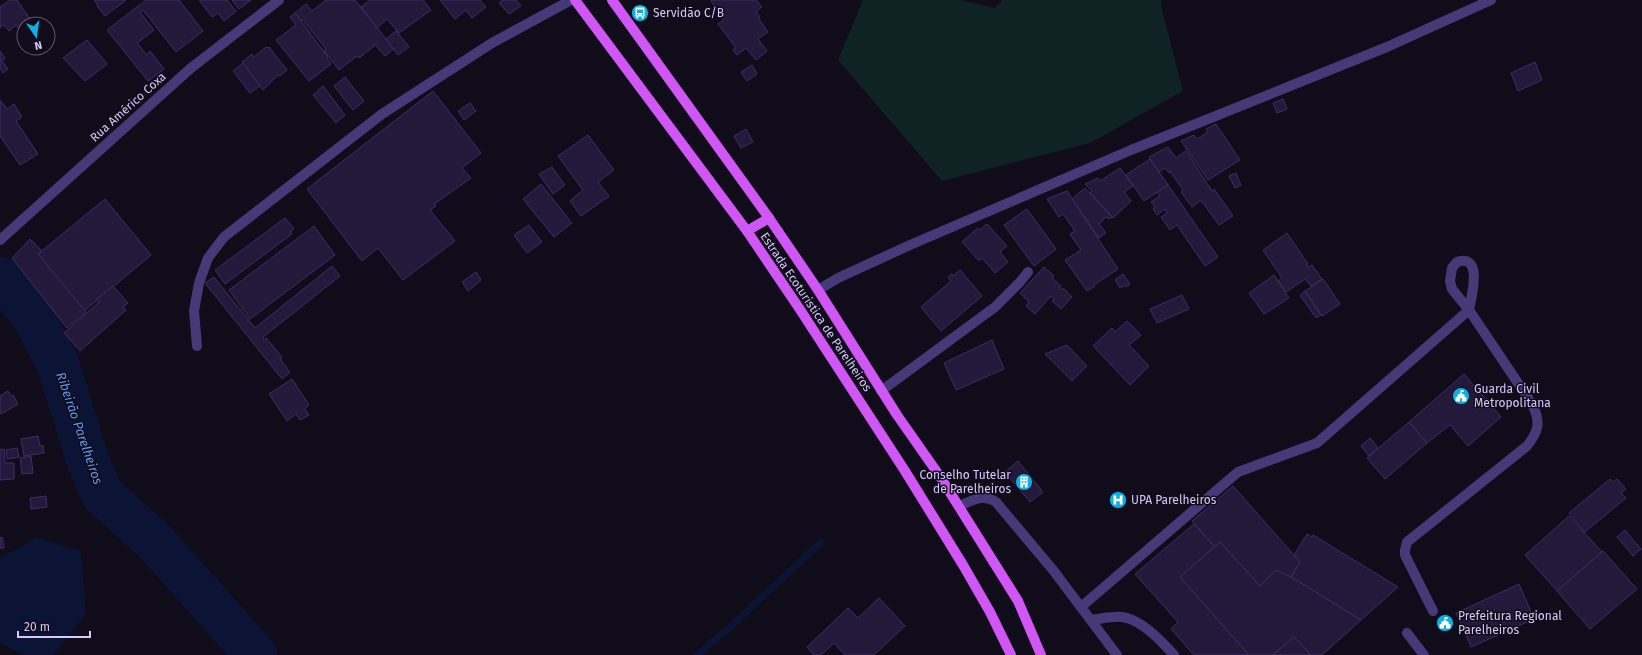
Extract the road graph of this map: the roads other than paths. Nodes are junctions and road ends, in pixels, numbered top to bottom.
1 (279, 0) edge
2 (571, 0) edge
3 (575, 0) edge
4 (612, 0) edge
5 (1490, 0) edge
6 (769, 218) junction
7 (747, 231) junction
8 (0, 240) edge
9 (1028, 272) dead end
10 (818, 290) junction
11 (197, 346) dead end
12 (881, 391) junction
13 (959, 506) junction
14 (1081, 607) junction
15 (1433, 611) dead end
16 (1091, 620) junction
17 (1407, 633) dead end
18 (1011, 655) edge
19 (1042, 655) edge
20 (1117, 655) edge
21 (1174, 655) edge
22 (1424, 655) edge

1 - 8 street, Rua Américo Coxa
2 - 11 street
3 - 7 main road, Estrada Ecoturistica de Parelheiros
4 - 6 main road, Estrada Ecoturistica de Parelheiros
5 - 10 street
6 - 7 main road
6 - 10 main road, Estrada Ecoturistica de Parelheiros
7 - 18 main road, Estrada Ecoturistica de Parelheiros
9 - 12 street
10 - 12 main road, Estrada Ecoturistica de Parelheiros
12 - 13 main road, Estrada Ecoturistica de Parelheiros
13 - 14 street
13 - 19 main road, Estrada Ecoturistica de Parelheiros
14 - 15 street
14 - 16 street
16 - 20 street
16 - 21 street
17 - 22 street

